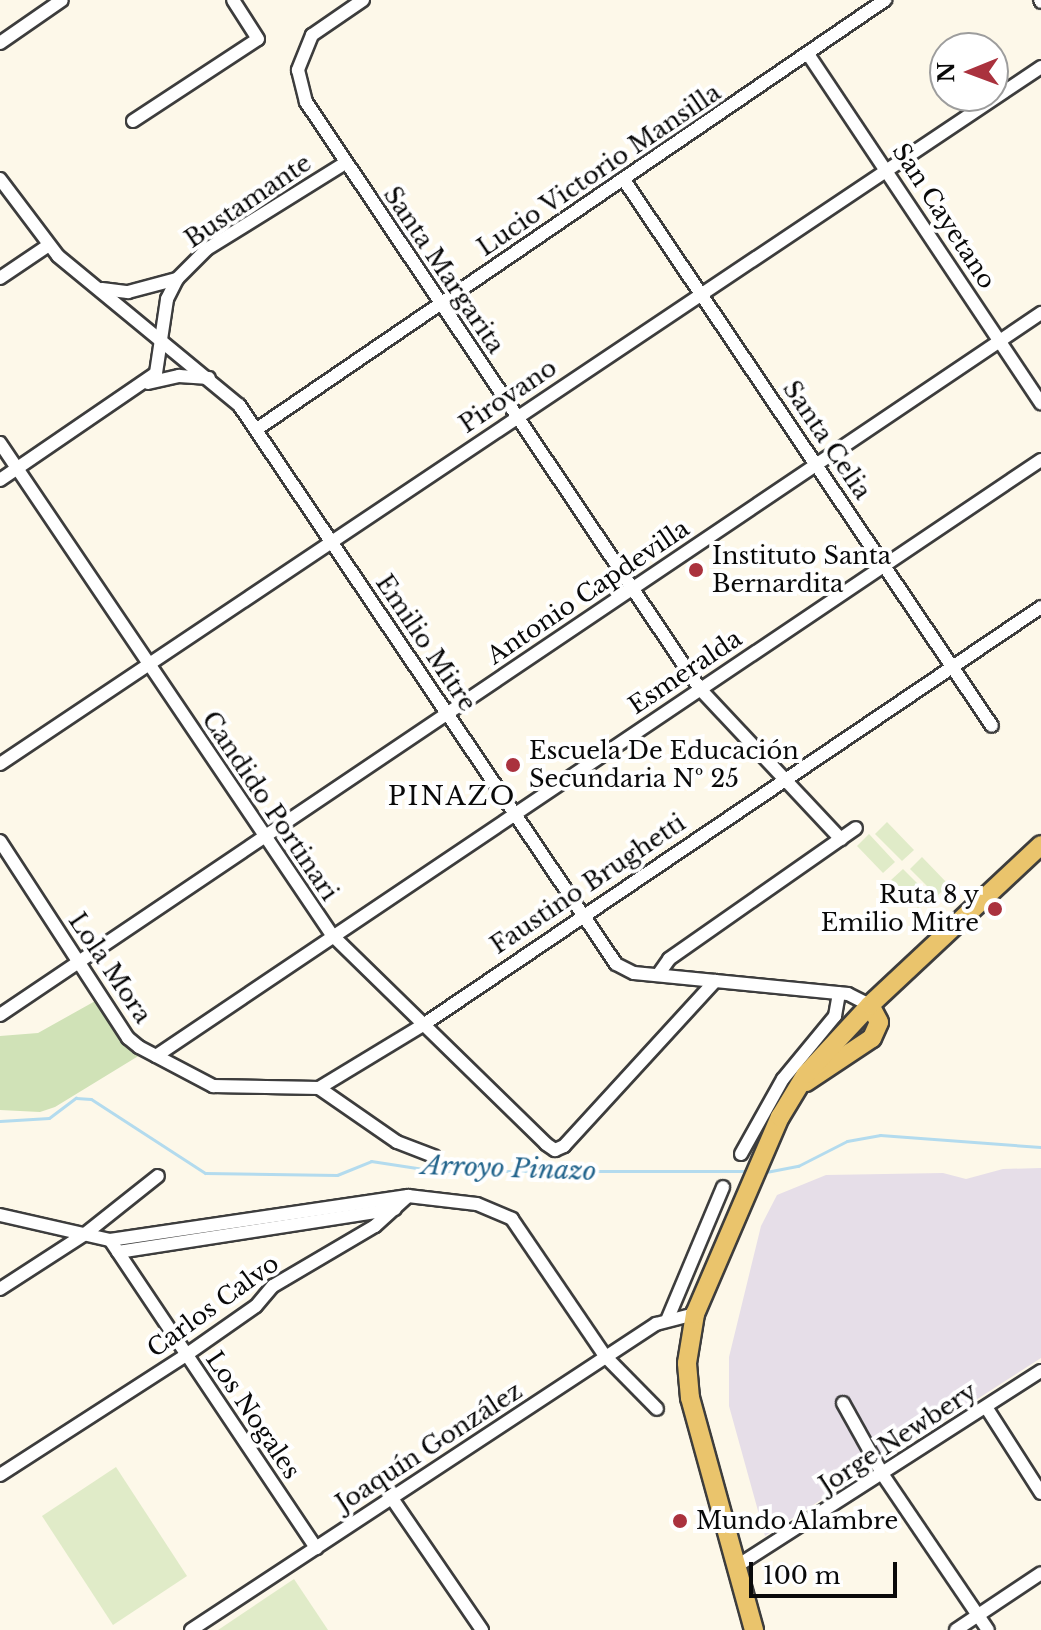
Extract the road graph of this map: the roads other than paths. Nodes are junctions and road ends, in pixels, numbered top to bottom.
1 (62, 0) edge
2 (233, 0) edge
3 (363, 0) edge
4 (885, 0) edge
5 (0, 43) edge
6 (808, 54) junction
7 (1041, 67) edge
8 (133, 121) dead end
9 (345, 163) junction
10 (889, 171) junction
11 (0, 179) edge
12 (624, 180) junction
13 (49, 245) junction
14 (0, 278) edge
15 (177, 279) junction
16 (102, 289) junction
17 (700, 294) junction
18 (441, 305) junction
19 (1041, 313) edge
20 (164, 338) junction
21 (1000, 342) junction
22 (210, 378) junction
23 (145, 384) junction
24 (1041, 403) edge
25 (517, 417) junction
26 (257, 429) junction
27 (0, 443) edge
28 (1041, 460) edge
29 (817, 465) junction
30 (17, 469) junction
31 (0, 480) edge
32 (330, 539) junction
33 (883, 564) junction
34 (633, 589) junction
35 (1041, 607) edge
36 (147, 664) junction
37 (951, 668) junction
38 (700, 689) junction
39 (447, 713) junction
40 (992, 726) dead end
41 (0, 764) edge
42 (783, 778) junction
43 (512, 813) junction
44 (856, 828) dead end
45 (262, 837) junction
46 (841, 839) junction
47 (0, 841) edge
48 (1041, 845) edge
49 (579, 916) junction
50 (332, 935) junction
51 (79, 962) junction
52 (658, 975) junction
53 (715, 981) junction
54 (839, 993) junction
55 (870, 1005) junction
56 (0, 1015) edge
57 (423, 1025) junction
58 (156, 1056) junction
59 (319, 1088) junction
60 (741, 1154) dead end
61 (434, 1156) dead end
62 (158, 1176) dead end
63 (723, 1187) dead end
64 (408, 1196) junction
65 (399, 1209) junction
66 (0, 1215) edge
67 (85, 1234) junction
68 (110, 1240) junction
69 (118, 1252) junction
70 (0, 1289) edge
71 (695, 1314) junction
72 (668, 1318) junction
73 (186, 1355) junction
74 (605, 1356) junction
75 (1041, 1371) edge
76 (843, 1403) dead end
77 (986, 1407) junction
78 (657, 1409) dead end
79 (0, 1475) edge
80 (883, 1475) junction
81 (1041, 1493) edge
82 (391, 1497) junction
83 (316, 1548) junction
84 (737, 1566) junction
85 (1041, 1573) edge
86 (977, 1613) junction
87 (191, 1630) edge
88 (482, 1630) edge
89 (754, 1630) edge
90 (766, 1630) edge
91 (956, 1630) edge
92 (988, 1630) edge

1 - 5 street
2 - 8 street
3 - 9 street, Santa Margarita
4 - 6 street, Lucio Victorio Mansilla
6 - 10 street, San Cayetano
6 - 12 street, Lucio Victorio Mansilla
7 - 10 street, Pirovano
9 - 15 street, Bustamante
9 - 18 street, Santa Margarita
10 - 17 street, Pirovano
10 - 21 street, San Cayetano
11 - 13 street, Emilio Mitre
12 - 17 street, Santa Celia
12 - 18 street, Lucio Victorio Mansilla
13 - 14 street
13 - 16 street, Emilio Mitre
15 - 16 street
15 - 20 street, Bustamante
16 - 20 street, Emilio Mitre
17 - 25 street, Pirovano
17 - 29 street, Santa Celia
18 - 25 street, Santa Margarita
18 - 26 street, Lucio Victorio Mansilla
19 - 21 street, Antonio Capdevilla
20 - 22 street, Emilio Mitre
20 - 23 street, Bustamante
21 - 24 street, San Cayetano
21 - 29 street, Antonio Capdevilla
22 - 23 street
22 - 26 street, Emilio Mitre
23 - 30 street
25 - 32 street, Pirovano
25 - 34 street, Santa Margarita
26 - 32 street, Emilio Mitre
27 - 30 street, Candido Portinari
28 - 33 street, Esmeralda
29 - 33 street, Santa Celia
29 - 34 street, Antonio Capdevilla
30 - 31 street
30 - 36 street, Candido Portinari
32 - 36 street, Pirovano
32 - 39 street, Emilio Mitre
33 - 37 street, Santa Celia
33 - 38 street, Esmeralda
34 - 38 street, Santa Margarita
34 - 39 street, Antonio Capdevilla
35 - 37 street, Faustino Brughetti
36 - 41 street, Pirovano
36 - 45 street, Candido Portinari
37 - 40 street, Santa Celia
37 - 42 street, Faustino Brughetti
38 - 42 street, Santa Margarita
38 - 43 street, Esmeralda
39 - 43 street, Emilio Mitre
39 - 45 street, Antonio Capdevilla
42 - 46 street, Santa Margarita
42 - 49 street, Faustino Brughetti
43 - 49 street, Emilio Mitre
43 - 50 street, Esmeralda
44 - 46 street
45 - 50 street, Candido Portinari
45 - 51 street, Antonio Capdevilla
46 - 52 street
47 - 51 street, Lola Mora
48 - 55 main road
49 - 52 street, Emilio Mitre
49 - 57 street, Faustino Brughetti
50 - 57 street, Candido Portinari
50 - 58 street, Esmeralda
51 - 56 street, Antonio Capdevilla
51 - 58 street, Lola Mora
52 - 53 street, Emilio Mitre
53 - 54 street, Emilio Mitre
53 - 57 street, Candido Portinari
54 - 55 street, Emilio Mitre
54 - 60 street
55 - 71 main road
57 - 59 street, Faustino Brughetti
58 - 59 street, Lola Mora
59 - 61 street
62 - 67 street
63 - 72 street
64 - 65 street, Carlos Calvo
64 - 68 street
64 - 74 street
65 - 69 street
65 - 73 street, Carlos Calvo
66 - 67 street
67 - 68 street
67 - 70 street
68 - 69 street, Los Nogales
69 - 73 street, Los Nogales
71 - 72 street, Joaquín González
71 - 84 main road
72 - 74 street, Joaquín González
73 - 79 street, Carlos Calvo
73 - 83 street, Los Nogales
74 - 78 street
74 - 82 street, Joaquín González
75 - 77 street, Jorge Newbery
76 - 80 street
77 - 80 street, Jorge Newbery
77 - 81 street
80 - 84 street, Jorge Newbery
80 - 86 street
82 - 83 street, Joaquín González
82 - 88 street
83 - 87 street, Joaquín González
84 - 89 main road
84 - 90 main road
85 - 86 street
86 - 91 street
86 - 92 street

